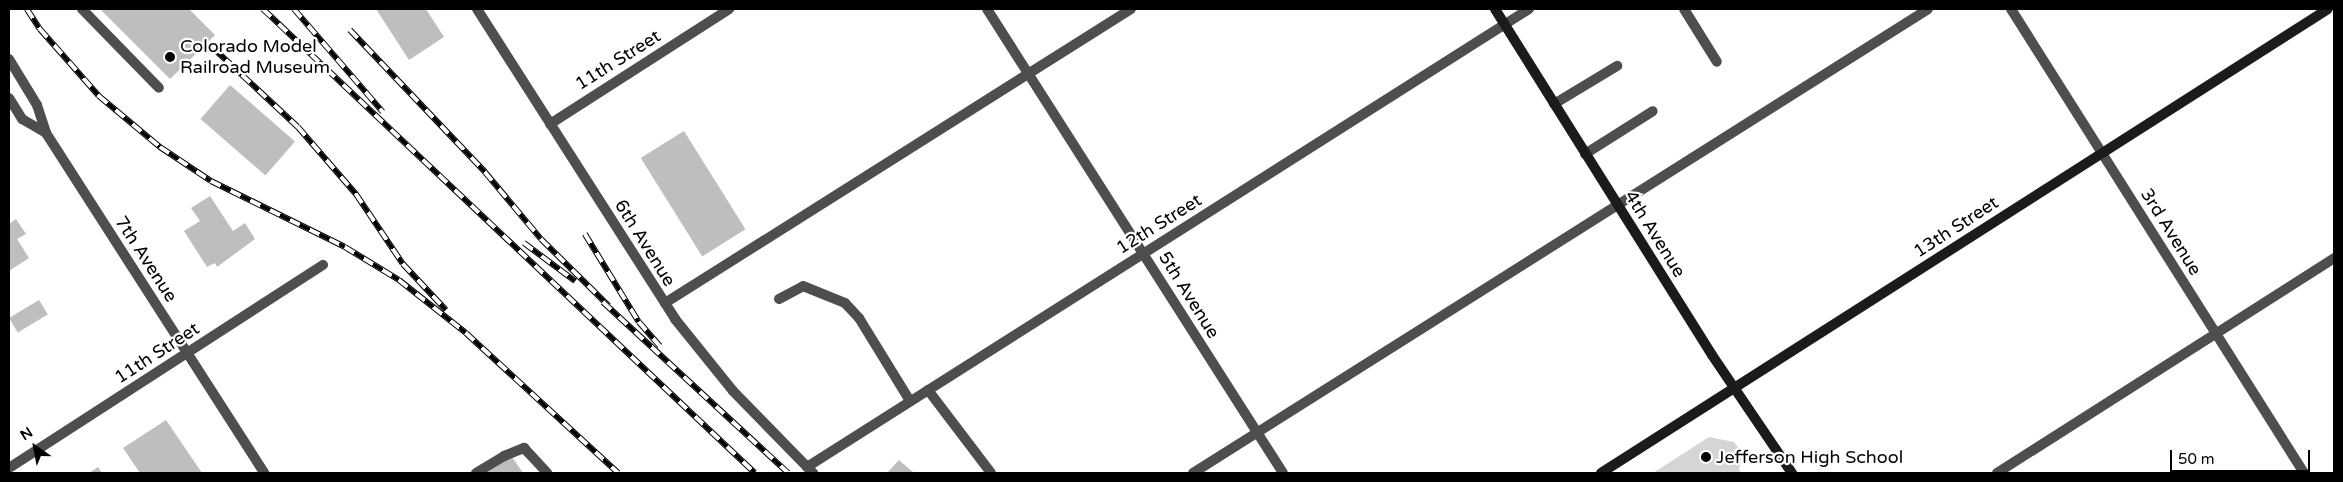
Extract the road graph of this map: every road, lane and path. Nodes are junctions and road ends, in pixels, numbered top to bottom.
1 (82, 9) edge
2 (477, 9) edge
3 (730, 9) edge
4 (986, 9) edge
5 (1131, 9) edge
6 (1495, 9) edge
7 (1529, 9) edge
8 (1684, 9) edge
9 (1928, 9) edge
10 (2011, 9) edge
11 (2328, 9) edge
12 (1504, 25) junction
13 (9, 59) edge
14 (1717, 62) dead end
15 (1617, 66) dead end
16 (1028, 74) junction
17 (159, 88) dead end
18 (9, 98) edge
19 (1554, 104) junction
20 (1653, 111) dead end
21 (550, 124) junction
22 (46, 133) junction
23 (2102, 153) junction
24 (1585, 154) junction
25 (1618, 205) junction
26 (1143, 253) junction
27 (2334, 258) edge
28 (323, 265) dead end
29 (779, 300) dead end
30 (665, 303) junction
31 (2216, 333) junction
32 (188, 353) junction
33 (1735, 388) junction
34 (928, 390) junction
35 (910, 402) junction
36 (1257, 432) junction
37 (9, 468) edge
38 (810, 470) edge
39 (264, 473) edge
40 (476, 473) edge
41 (547, 473) edge
42 (991, 473) edge
43 (1194, 473) edge
44 (1283, 473) edge
45 (1601, 473) edge
46 (1792, 473) edge
47 (1997, 473) edge
48 (2304, 473) edge

1 - 17 street
2 - 21 street, 6th Avenue
3 - 21 street, 11th Street
4 - 16 street, 5th Avenue
5 - 16 street
6 - 12 street, 4th Avenue
7 - 12 street, 12th Street
8 - 14 street
9 - 25 street
10 - 23 street, 3rd Avenue
11 - 23 street, 13th Street
12 - 19 street, 4th Avenue
12 - 26 street, 12th Street
13 - 22 street, 7th Avenue
15 - 19 street
16 - 26 street, 5th Avenue
16 - 30 street
18 - 22 street
19 - 24 street, 4th Avenue
20 - 24 street
21 - 30 street, 6th Avenue
22 - 32 street, 7th Avenue
23 - 31 street, 3rd Avenue
23 - 33 street, 13th Street
24 - 25 street, 4th Avenue
25 - 33 street, 4th Avenue
25 - 36 street
26 - 34 street, 12th Street
26 - 36 street, 5th Avenue
27 - 31 street
28 - 32 street, 11th Street
29 - 35 street
30 - 38 street, 6th Avenue
31 - 47 street
31 - 48 street, 3rd Avenue
32 - 37 street, 11th Street
32 - 39 street, 7th Avenue
33 - 45 street, 13th Street
33 - 46 street, 4th Avenue
34 - 35 street, 12th Street
34 - 42 street
35 - 38 street, 12th Street
36 - 43 street
36 - 44 street, 5th Avenue
40 - 41 street

